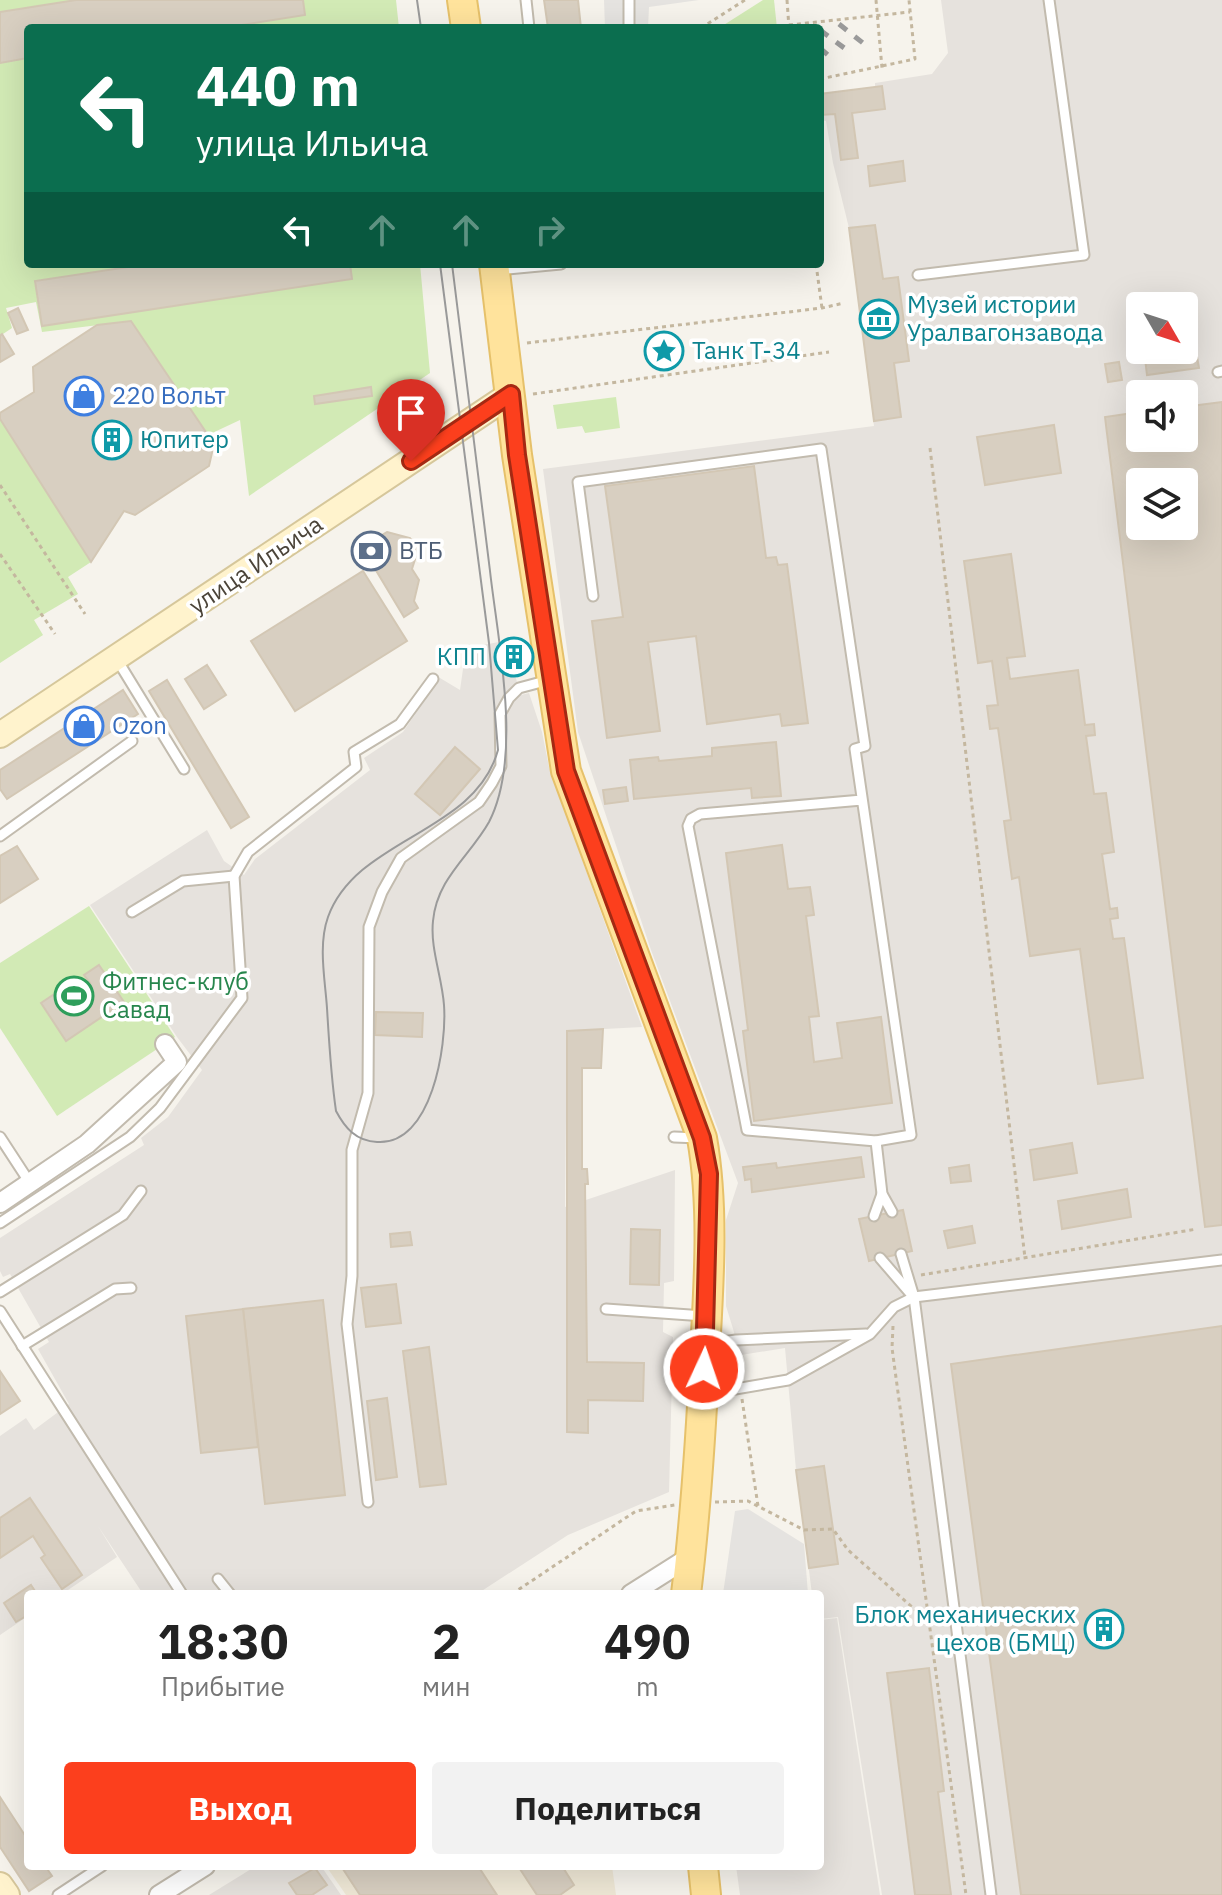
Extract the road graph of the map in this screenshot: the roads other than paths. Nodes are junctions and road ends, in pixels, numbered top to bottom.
1 (462, 0) edge
2 (526, 0) edge
3 (629, 0) edge
4 (1049, 0) edge
5 (465, 24) edge
6 (529, 24) edge
7 (629, 24) edge
8 (495, 268) edge
9 (918, 275) dead end
10 (522, 394) junction
11 (593, 596) dead end
12 (116, 658) junction
13 (433, 679) dead end
14 (553, 679) junction
15 (0, 735) edge
16 (132, 741) dead end
17 (184, 769) dead end
18 (862, 800) junction
19 (0, 836) edge
20 (234, 876) junction
21 (132, 912) dead end
22 (165, 1044) dead end
23 (0, 1137) edge
24 (674, 1137) dead end
25 (702, 1138) junction
26 (876, 1141) junction
27 (30, 1183) junction
28 (141, 1191) dead end
29 (882, 1194) junction
30 (0, 1203) edge
31 (892, 1212) dead end
32 (874, 1216) dead end
33 (0, 1223) edge
34 (901, 1254) dead end
35 (880, 1258) dead end
36 (1222, 1260) edge
37 (131, 1288) dead end
38 (0, 1292) edge
39 (914, 1297) junction
40 (606, 1309) dead end
41 (0, 1311) edge
42 (707, 1316) junction
43 (870, 1334) junction
44 (706, 1344) junction
45 (22, 1346) junction
46 (703, 1394) junction
47 (368, 1502) dead end
48 (691, 1556) junction
49 (218, 1579) dead end
50 (179, 1590) edge
51 (227, 1590) edge
52 (637, 1590) edge
53 (687, 1590) edge
54 (96, 1870) edge
55 (199, 1870) edge
56 (703, 1870) edge
57 (0, 1885) edge
58 (7, 1895) edge
59 (58, 1895) edge
60 (159, 1895) edge
61 (706, 1895) edge
62 (991, 1895) edge

1 - 5 main road
2 - 6 lane
3 - 7 lane
4 - 9 lane
8 - 10 main road
10 - 12 street, улица Ильича
10 - 14 main road
11 - 18 lane
12 - 15 street, улица Ильича
12 - 17 lane
13 - 20 lane
14 - 25 main road
14 - 47 lane
16 - 19 lane
18 - 26 lane
18 - 26 lane
20 - 21 lane
20 - 33 lane
22 - 27 street
23 - 27 lane
24 - 25 lane
25 - 42 main road
26 - 29 lane
27 - 30 street
28 - 38 lane
29 - 31 lane
29 - 32 lane
34 - 39 lane
35 - 39 lane
36 - 39 lane
37 - 45 lane
39 - 43 lane
39 - 62 lane
40 - 42 lane
41 - 45 lane
42 - 44 main road
43 - 44 lane
43 - 46 lane
44 - 46 main road
45 - 50 lane
46 - 48 main road
48 - 52 street
48 - 53 main road
49 - 51 lane
54 - 59 lane
55 - 60 street
56 - 61 main road
57 - 58 street

